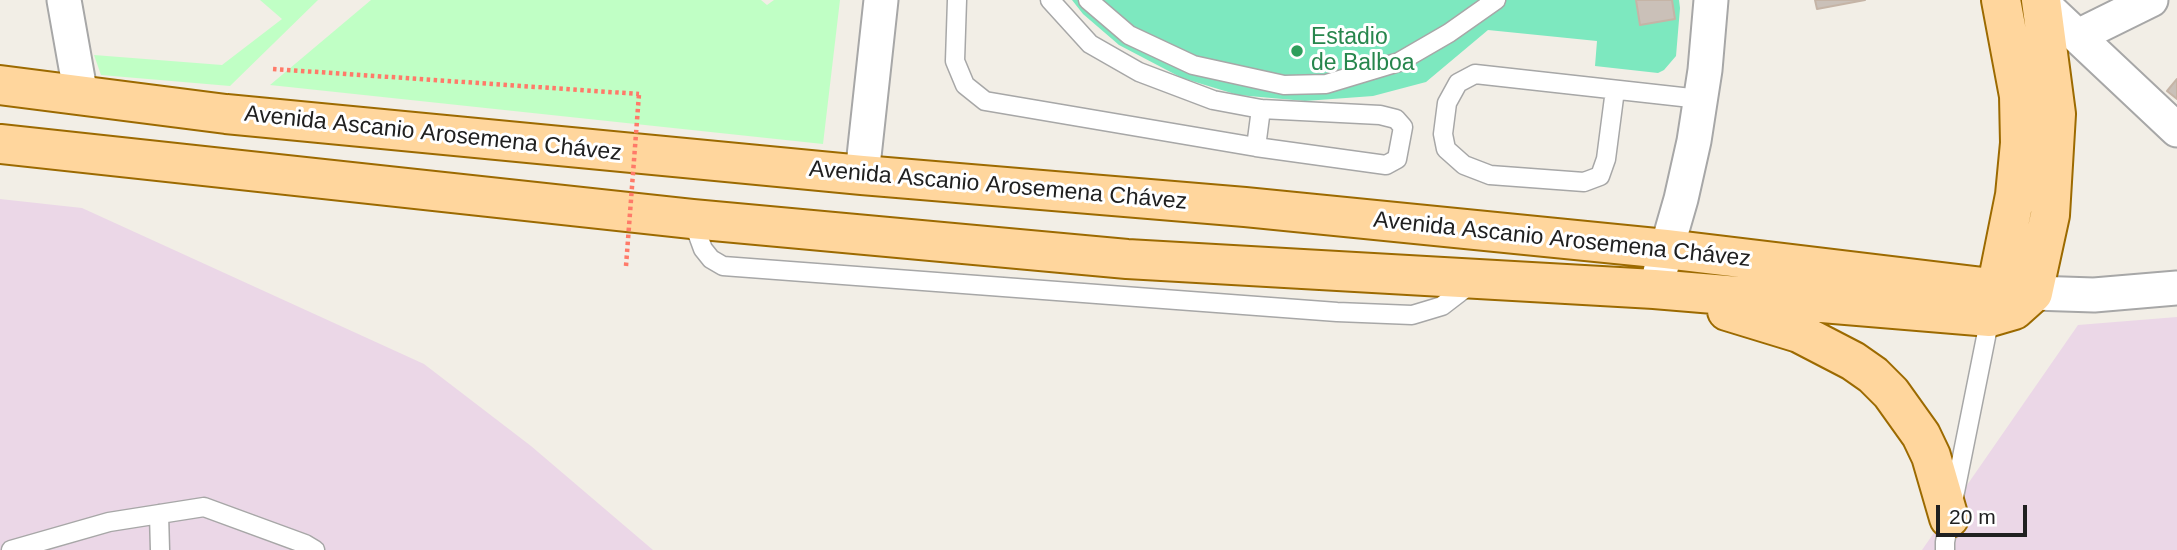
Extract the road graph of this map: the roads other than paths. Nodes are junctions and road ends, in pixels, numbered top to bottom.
1 (64, 0) edge
2 (881, 0) edge
3 (957, 0) edge
4 (1050, 0) edge
5 (1088, 0) edge
6 (1496, 0) edge
7 (1711, 0) edge
8 (2001, 0) edge
9 (2151, 0) edge
10 (2041, 1) edge
11 (2078, 36) junction
12 (0, 85) edge
13 (1615, 90) junction
14 (81, 96) junction
15 (1700, 99) junction
16 (1261, 109) junction
17 (2177, 130) edge
18 (0, 144) edge
19 (1256, 148) junction
20 (864, 157) junction
21 (1667, 249) junction
22 (2177, 288) edge
23 (1654, 289) junction
24 (2033, 293) junction
25 (1993, 303) junction
26 (159, 514) junction
27 (1945, 540) edge
28 (308, 548) edge
29 (13, 550) edge
30 (160, 550) edge

1 - 14 street
2 - 20 street
3 - 19 lane
4 - 16 lane
5 - 6 lane
7 - 15 street
8 - 25 main road
9 - 11 street
10 - 11 street
10 - 24 main road
11 - 17 street
12 - 14 main road, Avenida Ascanio Arosemena Chávez
13 - 13 lane
13 - 15 lane
14 - 20 main road, Avenida Ascanio Arosemena Chávez
15 - 21 street
16 - 19 lane
16 - 19 lane
18 - 23 main road, Avenida Ascanio Arosemena Chávez
20 - 21 main road, Avenida Ascanio Arosemena Chávez
21 - 23 street
21 - 25 main road, Avenida Ascanio Arosemena Chávez
22 - 24 street
23 - 25 main road, Avenida Ascanio Arosemena Chávez
23 - 27 main road
24 - 25 main road
25 - 27 lane
26 - 28 lane
26 - 29 lane
26 - 30 lane

